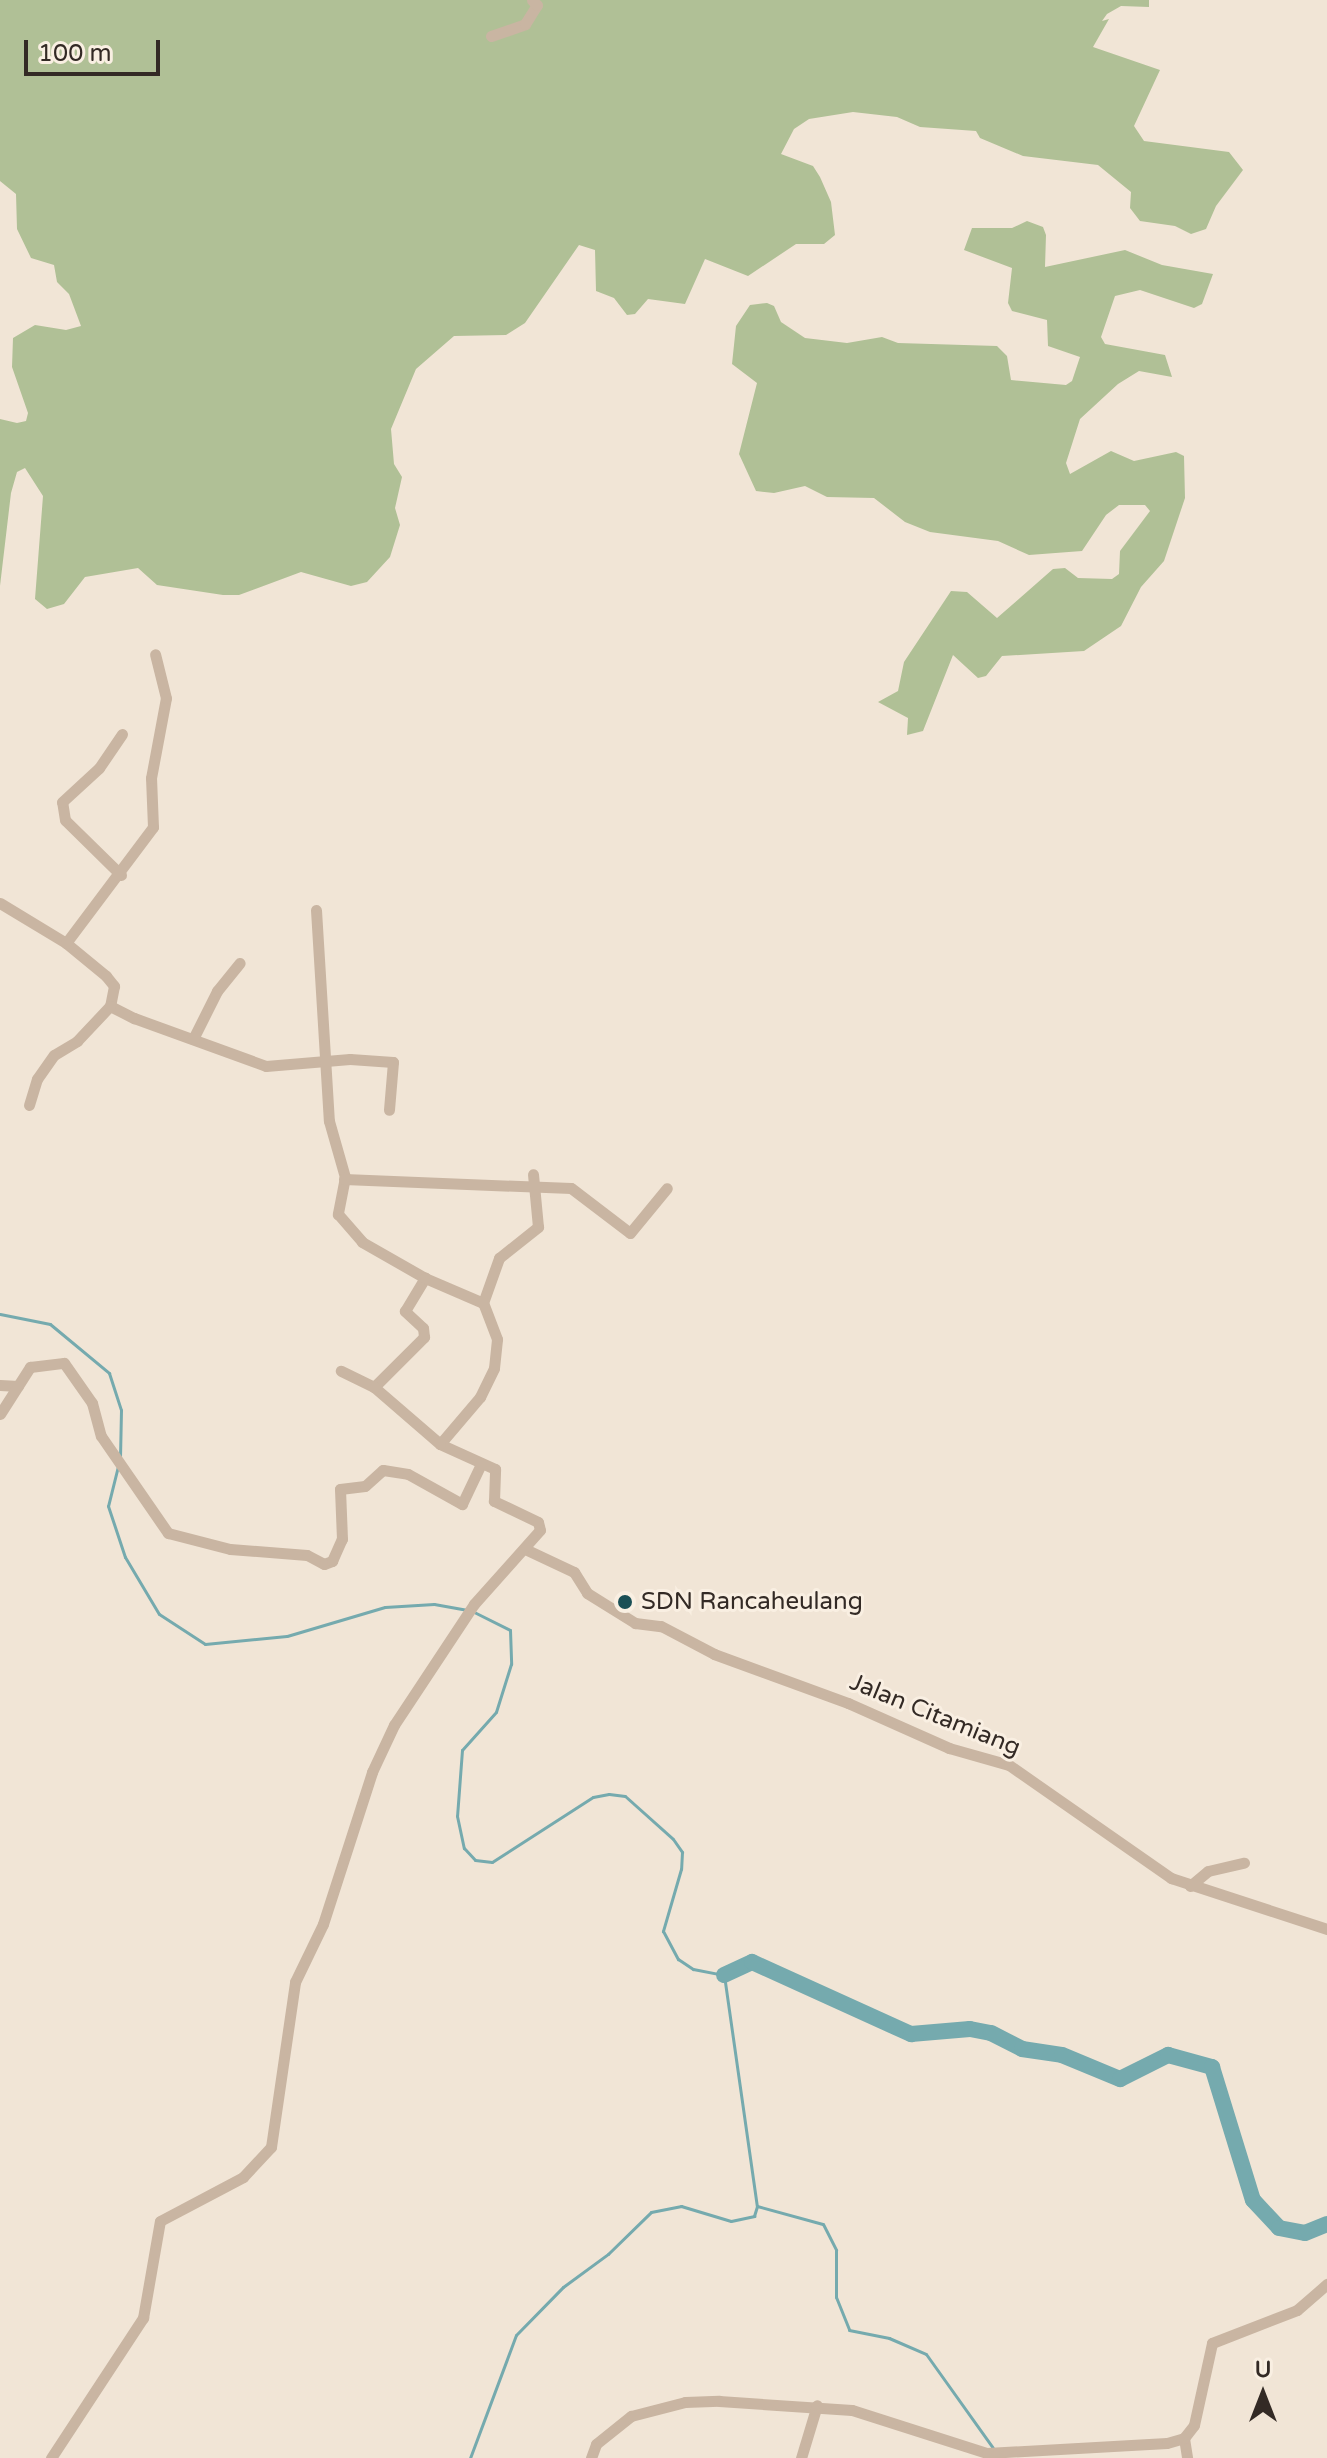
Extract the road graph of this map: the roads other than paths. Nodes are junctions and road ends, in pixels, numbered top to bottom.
1 (532, 0) edge
2 (491, 36) dead end
3 (155, 654) dead end
4 (122, 734) dead end
5 (121, 875) junction
6 (0, 903) edge
7 (316, 910) dead end
8 (66, 943) junction
9 (240, 963) dead end
10 (110, 1006) junction
11 (193, 1039) junction
12 (327, 1060) junction
13 (29, 1105) dead end
14 (389, 1110) dead end
15 (344, 1179) junction
16 (534, 1179) junction
17 (667, 1188) dead end
18 (425, 1278) junction
19 (483, 1303) junction
20 (341, 1371) dead end
21 (0, 1385) edge
22 (18, 1386) junction
23 (374, 1387) junction
24 (0, 1414) edge
25 (440, 1444) junction
26 (481, 1464) junction
27 (525, 1549) junction
28 (1244, 1863) dead end
29 (1190, 1886) junction
30 (1327, 1929) edge
31 (1327, 2284) edge
32 (817, 2405) junction
33 (1184, 2438) junction
34 (1010, 2455) edge
35 (51, 2458) edge
36 (591, 2458) edge
37 (801, 2458) edge
38 (1187, 2458) edge

1 - 2 street
3 - 5 street
4 - 5 street
5 - 8 street
6 - 8 street
7 - 12 street
8 - 10 street
9 - 11 street
10 - 11 street
10 - 13 street
11 - 12 street
12 - 14 street
12 - 15 street
15 - 16 street
15 - 18 street
16 - 17 street
16 - 19 street
18 - 19 street
18 - 23 street
19 - 25 street
20 - 23 street
21 - 22 street
22 - 24 street
22 - 26 street
23 - 25 street
25 - 26 street
26 - 27 street
27 - 29 street, Jalan Citamiang
27 - 35 street
28 - 29 street
29 - 30 street, Jalan Citamiang
31 - 33 street
32 - 34 street
32 - 36 street
32 - 37 street
33 - 34 street
33 - 38 street

